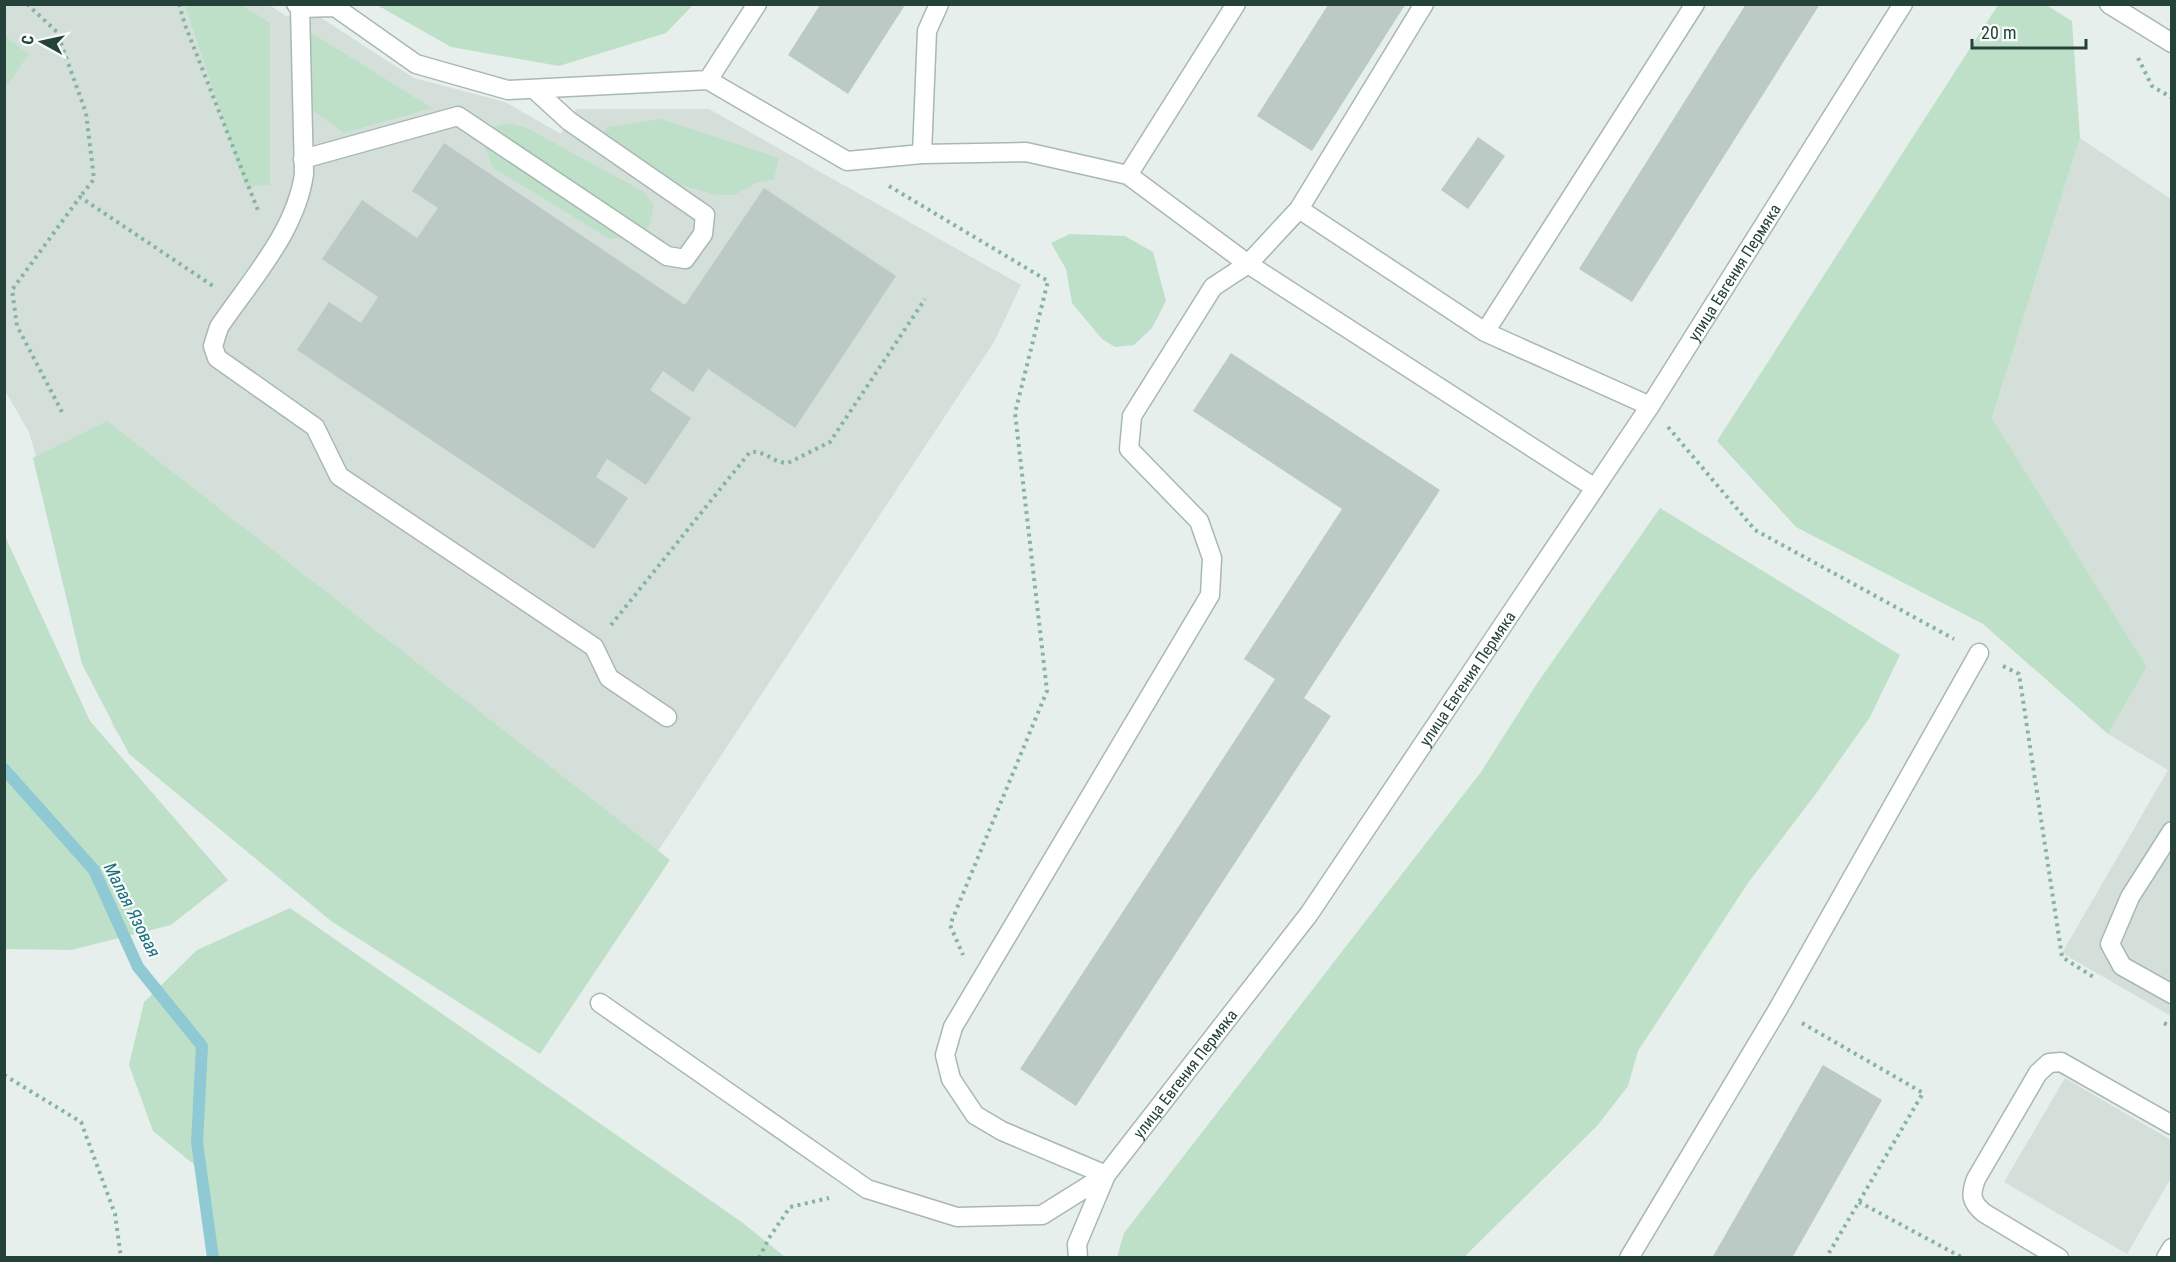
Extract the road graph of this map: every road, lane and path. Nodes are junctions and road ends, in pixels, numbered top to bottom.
1 (27, 4) edge
2 (179, 4) edge
3 (757, 4) edge
4 (939, 4) edge
5 (1236, 4) edge
6 (1424, 4) edge
7 (1695, 4) edge
8 (1903, 4) edge
9 (2109, 4) edge
10 (298, 6) edge
11 (2172, 43) edge
12 (708, 80) junction
13 (534, 89) junction
14 (922, 154) junction
15 (303, 159) junction
16 (1128, 175) junction
17 (887, 185) dead end
18 (80, 197) junction
19 (1299, 209) junction
20 (273, 247) junction
21 (1248, 264) junction
22 (925, 299) dead end
23 (236, 302) junction
24 (1485, 332) junction
25 (1650, 406) junction
26 (62, 412) dead end
27 (1595, 488) junction
28 (594, 646) junction
29 (1979, 653) dead end
30 (667, 717) dead end
31 (2172, 831) edge
32 (977, 987) junction
33 (2172, 994) edge
34 (600, 1003) dead end
35 (1778, 1009) junction
36 (4, 1075) edge
37 (2172, 1125) edge
38 (1106, 1175) junction
39 (867, 1190) junction
40 (1859, 1202) junction
41 (2172, 1248) edge
42 (121, 1257) edge
43 (759, 1257) edge
44 (1078, 1257) edge
45 (1629, 1257) edge
46 (1826, 1257) edge
47 (1963, 1257) edge
48 (2059, 1257) edge
49 (2166, 1257) edge

1 - 18 path
2 - 20 path
3 - 12 street
4 - 14 street
5 - 16 street
6 - 19 street
7 - 24 street
8 - 25 street, улица Евгения Пермяка
9 - 11 street
10 - 13 street
10 - 15 street
12 - 13 street
12 - 14 street
13 - 15 street
14 - 16 street
15 - 20 street
16 - 21 street
17 - 32 path
18 - 23 path
18 - 26 path
19 - 21 street
19 - 24 street
20 - 23 street
21 - 27 street
21 - 32 street
22 - 28 path
23 - 28 street
24 - 25 street
25 - 27 street, улица Евгения Пермяка
27 - 38 street, улица Евгения Пермяка
28 - 30 street
29 - 35 street
31 - 33 street
32 - 38 street
34 - 39 street
35 - 40 path
35 - 45 street
36 - 42 path
37 - 48 street
38 - 39 street
38 - 44 street
39 - 43 path
40 - 46 path
40 - 47 path
41 - 49 street

